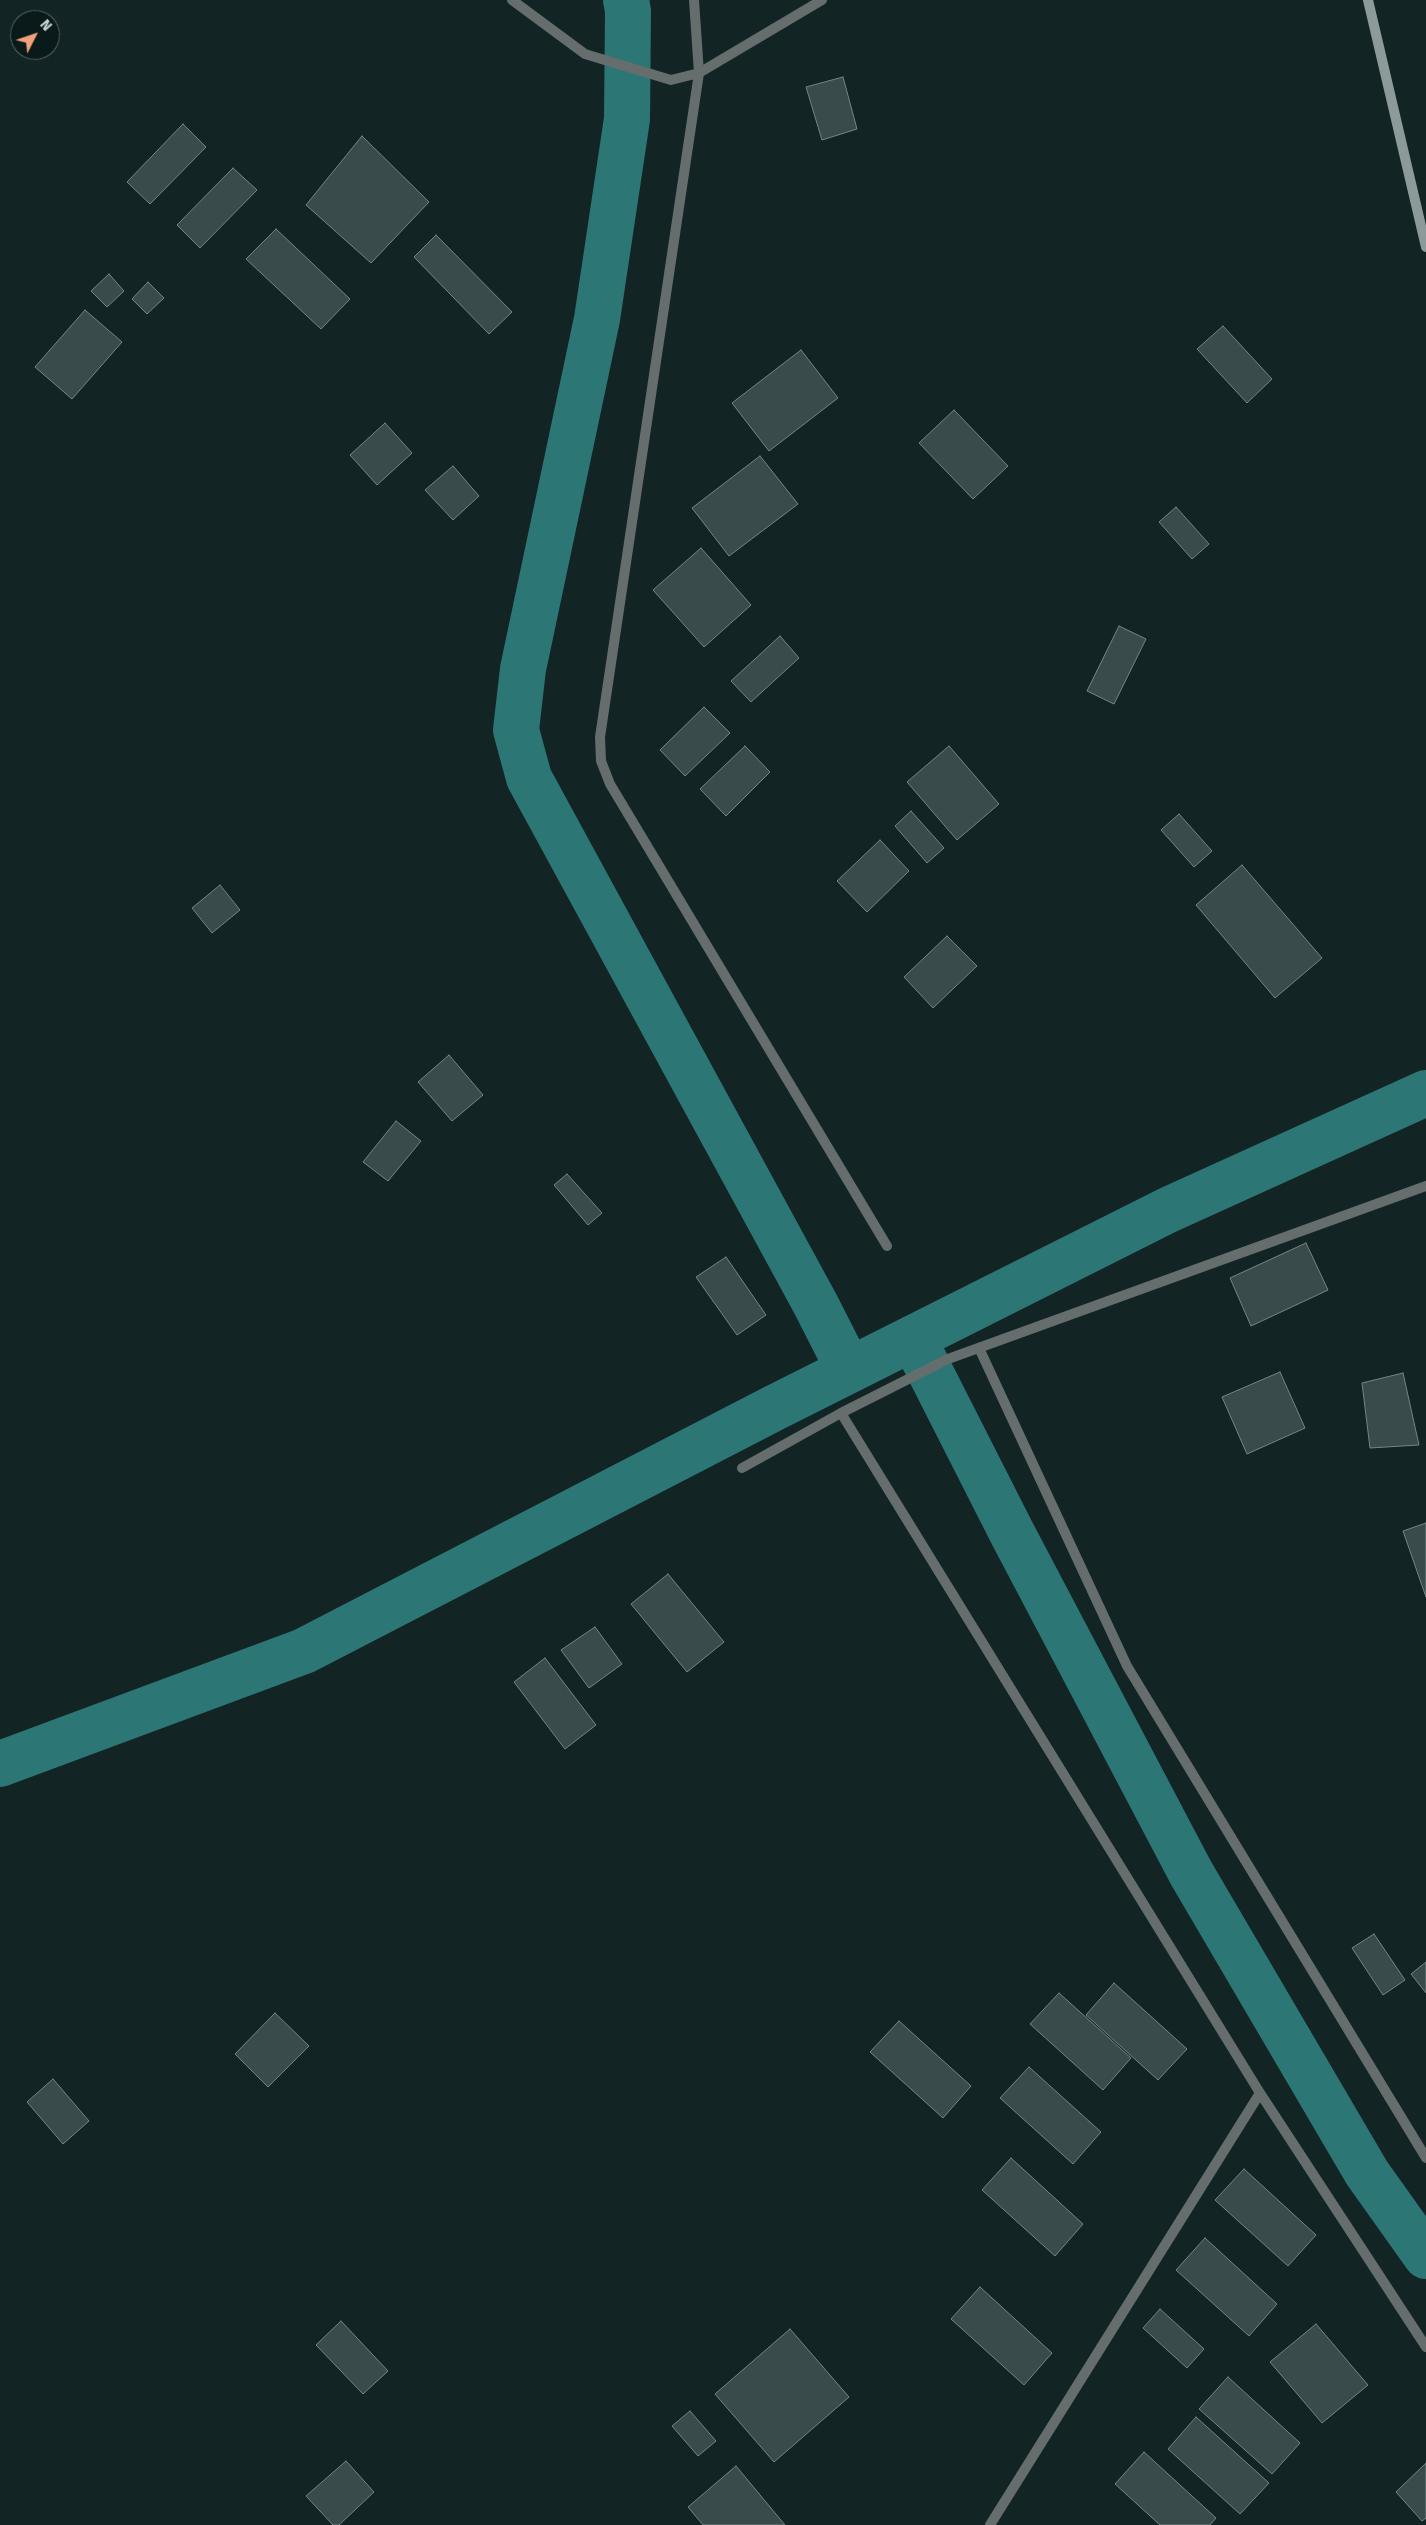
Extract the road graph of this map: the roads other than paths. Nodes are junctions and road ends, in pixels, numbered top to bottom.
1 (512, 0) edge
2 (694, 0) edge
3 (822, 0) edge
4 (1368, 0) edge
5 (699, 73) junction
6 (1426, 247) edge
7 (1426, 1186) edge
8 (887, 1246) dead end
9 (979, 1348) junction
10 (841, 1414) junction
11 (742, 1468) dead end
12 (1260, 2093) junction
13 (1426, 2158) edge
14 (1426, 2347) edge
15 (990, 2525) edge

1 - 5 street
2 - 5 street
3 - 5 street
4 - 6 street
5 - 8 street
7 - 9 street
9 - 10 street
9 - 13 street
10 - 11 street
10 - 12 street
12 - 14 street
12 - 15 street

